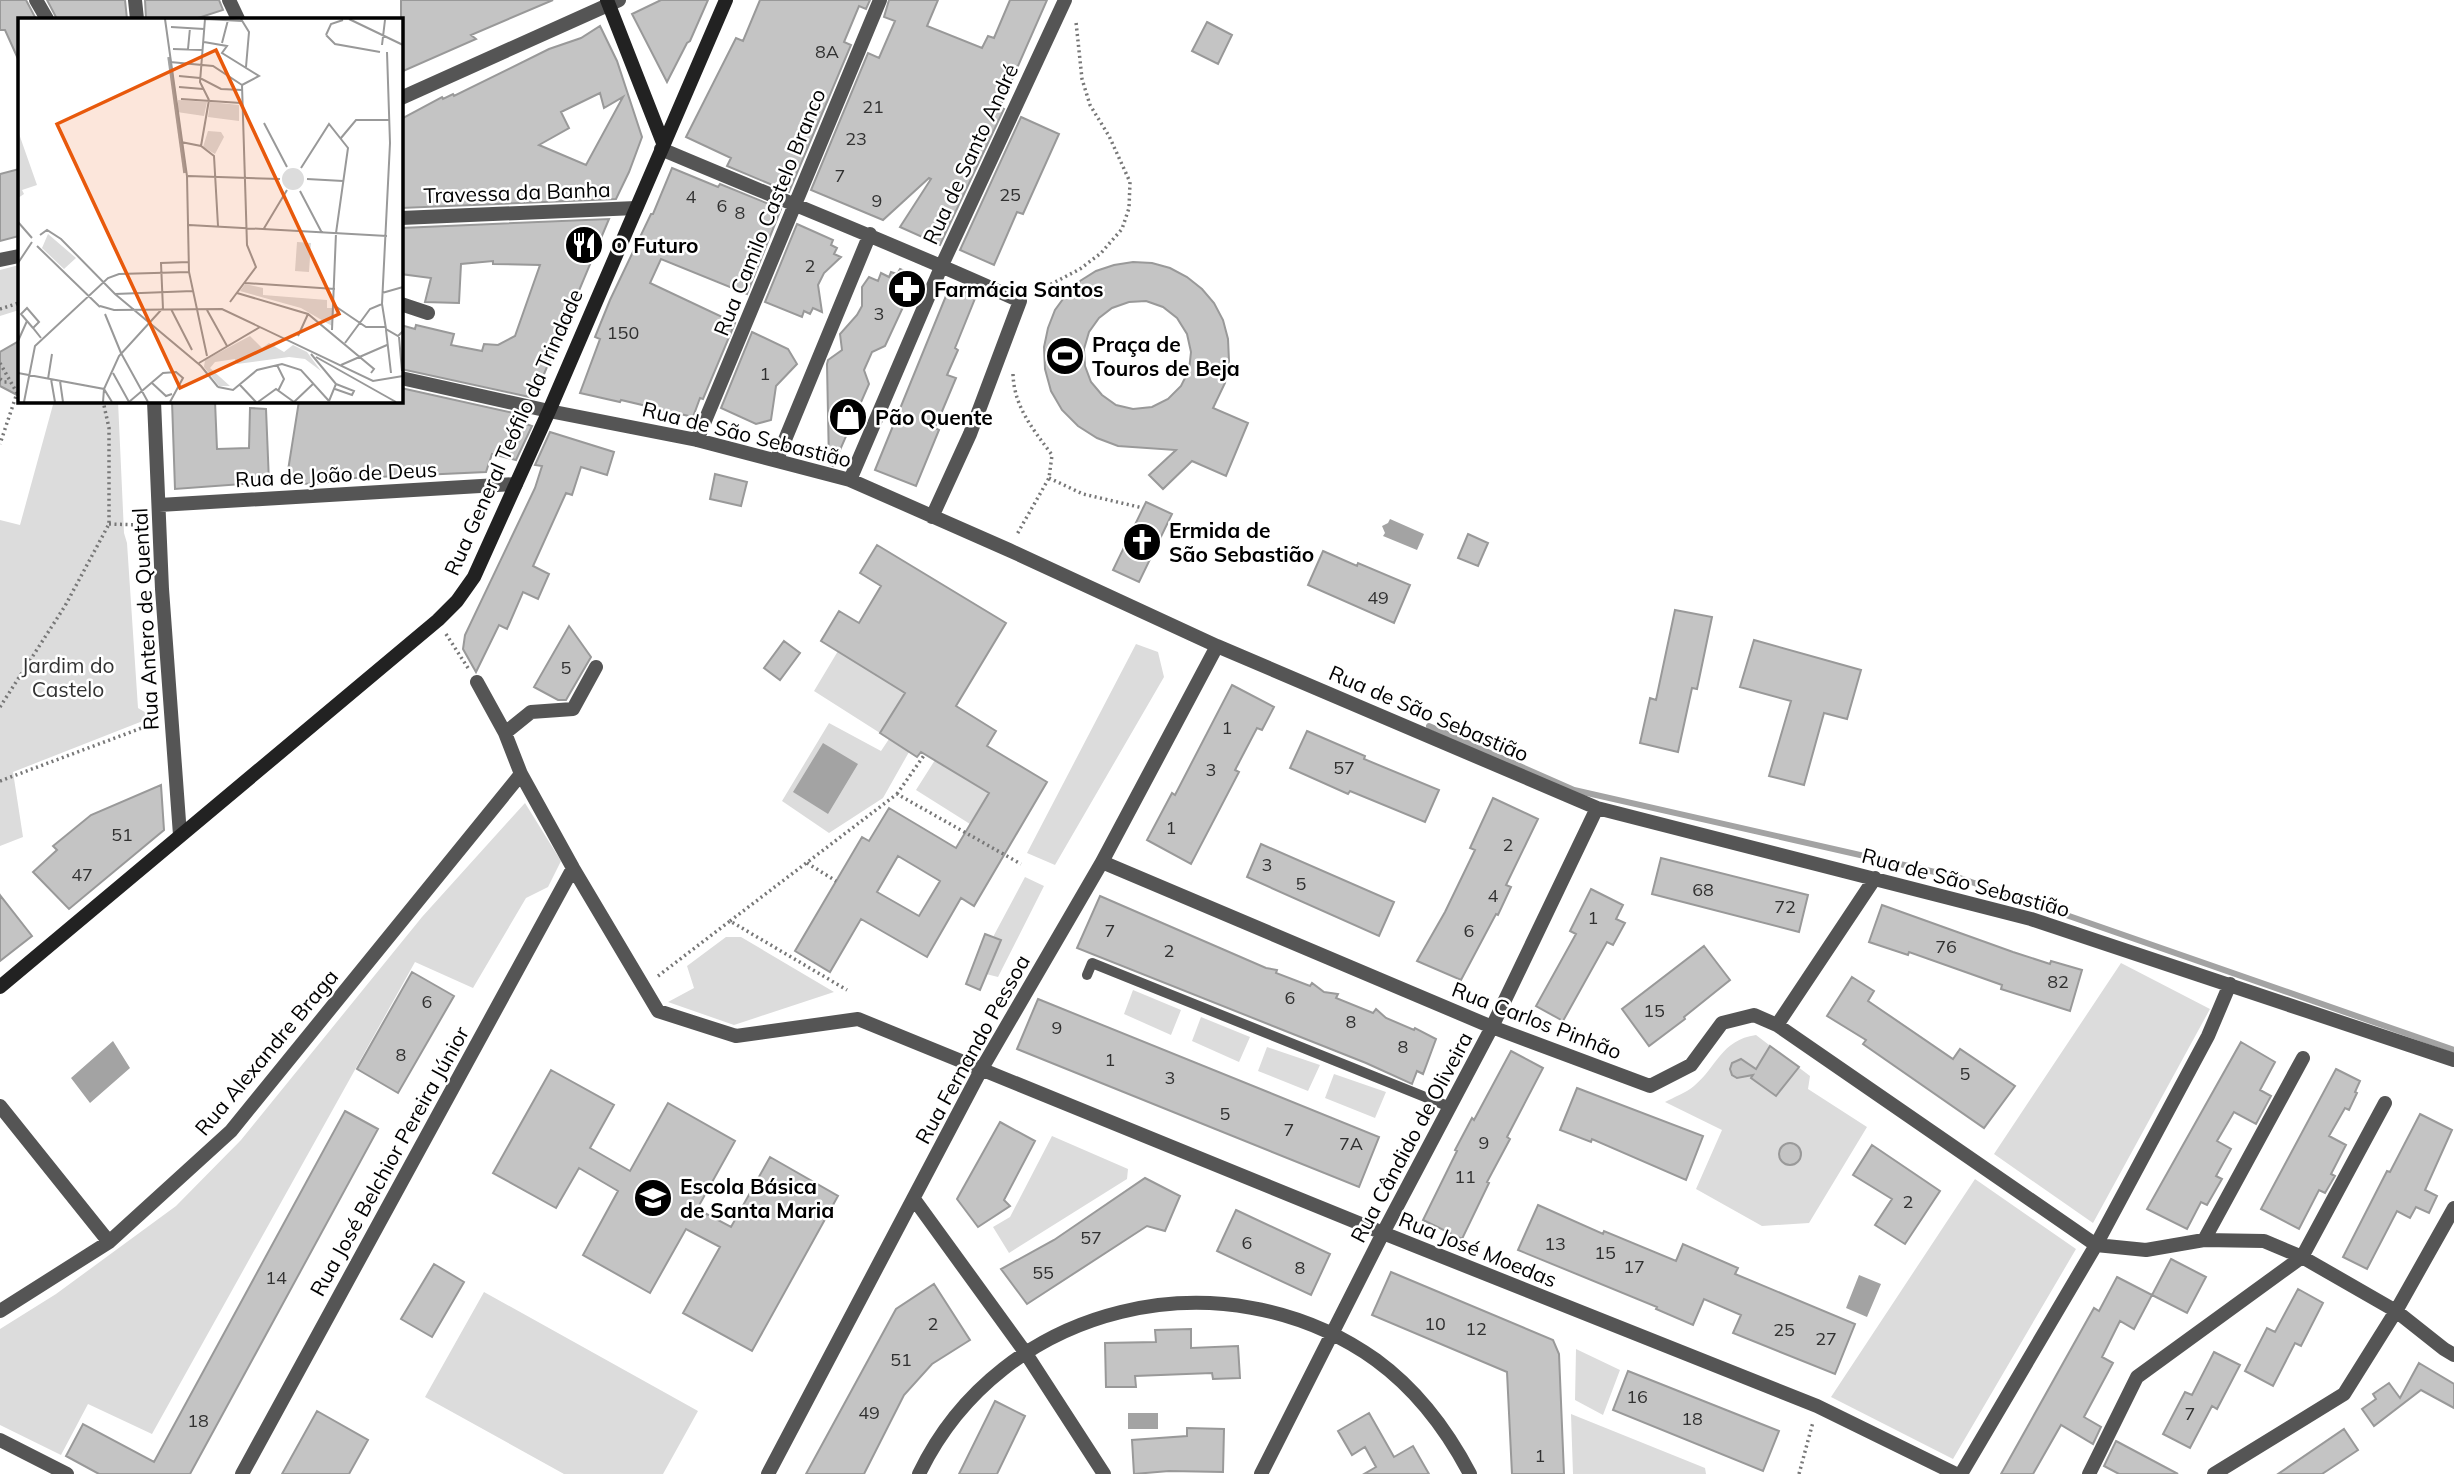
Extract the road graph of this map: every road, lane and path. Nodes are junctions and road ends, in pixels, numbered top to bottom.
1 (36, 0) edge
2 (135, 0) edge
3 (229, 0) edge
4 (726, 0) edge
5 (880, 0) edge
6 (1065, 0) edge
7 (611, 2) edge
8 (1077, 13) dead end
9 (46, 18) edge
10 (137, 18) edge
11 (238, 18) edge
12 (402, 98) edge
13 (662, 146) junction
14 (795, 205) junction
15 (636, 208) junction
16 (402, 218) edge
17 (870, 234) junction
18 (18, 256) edge
19 (0, 260) edge
20 (942, 265) junction
21 (1020, 301) junction
22 (18, 303) edge
23 (402, 304) edge
24 (0, 309) edge
25 (428, 313) dead end
26 (0, 363) edge
27 (1012, 370) dead end
28 (402, 378) edge
29 (0, 379) edge
30 (10, 382) junction
31 (103, 402) edge
32 (155, 402) edge
33 (549, 411) junction
34 (697, 440) junction
35 (0, 444) edge
36 (777, 459) junction
37 (1049, 478) junction
38 (850, 480) junction
39 (516, 484) junction
40 (159, 505) junction
41 (1143, 508) dead end
42 (932, 517) junction
43 (109, 524) junction
44 (158, 525) junction
45 (1009, 550) junction
46 (438, 620) junction
47 (1217, 646) junction
48 (596, 667) dead end
49 (477, 682) joint
50 (0, 707) edge
51 (171, 717) junction
52 (505, 733) junction
53 (925, 754) dead end
54 (522, 774) junction
55 (0, 781) edge
56 (897, 794) junction
57 (1597, 808) junction
58 (180, 835) junction
59 (1102, 862) junction
60 (807, 863) junction
61 (1021, 864) dead end
62 (573, 868) junction
63 (1875, 878) junction
64 (836, 881) dead end
65 (730, 921) junction
66 (1087, 975) dead end
67 (651, 981) dead end
68 (2230, 984) junction
69 (0, 987) edge
70 (847, 990) dead end
71 (1776, 1025) junction
72 (1492, 1027) junction
73 (2303, 1058) dead end
74 (2454, 1060) edge
75 (981, 1070) junction
76 (2385, 1103) dead end
77 (0, 1106) edge
78 (1450, 1107) junction
79 (914, 1199) junction
80 (2454, 1208) edge
81 (1383, 1233) junction
82 (2204, 1240) junction
83 (109, 1242) junction
84 (2096, 1245) junction
85 (2302, 1257) junction
86 (0, 1311) edge
87 (2396, 1311) junction
88 (1334, 1334) junction
89 (1026, 1352) junction
90 (2454, 1354) edge
91 (1817, 1406) junction
92 (0, 1440) edge
93 (67, 1474) edge
94 (242, 1474) edge
95 (768, 1474) edge
96 (919, 1474) edge
97 (1104, 1474) edge
98 (1261, 1474) edge
99 (1470, 1474) edge
100 (1799, 1474) edge
101 (1959, 1474) edge
102 (2089, 1474) edge
103 (2214, 1474) edge

1 - 9 street
2 - 10 street
3 - 11 street
4 - 13 main road, Rua General Teófilo da Trindade
5 - 14 street, Rua Camilo Castelo Branco
6 - 20 street, Rua de Santo André
7 - 12 street
7 - 13 main road
8 - 21 path
13 - 14 street
13 - 15 main road, Rua General Teófilo da Trindade
14 - 17 street
14 - 34 street, Rua Camilo Castelo Branco
15 - 16 street, Travessa da Banha
15 - 33 main road, Rua General Teófilo da Trindade
17 - 20 street
17 - 36 street
18 - 19 street
20 - 21 street
20 - 38 street, Rua de Santo André
21 - 42 street
22 - 24 path
23 - 25 street
26 - 30 path
27 - 37 path
28 - 33 street, Rua de São Sebastião
29 - 30 path
30 - 35 path
31 - 43 path
32 - 40 street, Rua Antero de Quental
33 - 34 street, Rua de São Sebastião
33 - 39 main road, Rua General Teófilo da Trindade
34 - 36 street, Rua de São Sebastião
36 - 38 street, Rua de São Sebastião
37 - 41 path
37 - 45 path
38 - 42 street, Rua de São Sebastião
39 - 40 street, Rua de João de Deus
39 - 46 main road, Rua General Teófilo da Trindade
40 - 44 street, Rua Antero de Quental
42 - 45 street, Rua de São Sebastião
43 - 44 path
43 - 50 path
44 - 51 street, Rua Antero de Quental
45 - 47 street, Rua de São Sebastião
46 - 49 path
46 - 58 main road, Rua General Teófilo da Trindade
47 - 57 street, Rua de São Sebastião
47 - 59 street, Rua Fernando Pessoa
48 - 52 street
49 - 52 street, Rua José Moedas
51 - 55 path
51 - 58 street, Rua Antero de Quental
52 - 54 street, Rua José Moedas
53 - 56 path
54 - 62 street, Rua José Moedas
54 - 83 street, Rua Alexandre Braga
56 - 60 path
56 - 61 path
57 - 63 street, Rua de São Sebastião
57 - 72 street, Rua Cândido de Oliveira
58 - 69 main road, Rua General Teófilo da Trindade
59 - 72 street, Rua Carlos Pinhão
59 - 75 street, Rua Fernando Pessoa
60 - 64 path
60 - 65 path
62 - 75 street, Rua José Moedas
62 - 94 street, Rua José Belchior Pereira Júnior
63 - 68 street, Rua de São Sebastião
63 - 71 street
65 - 67 path
65 - 70 path
66 - 78 lane
68 - 74 street, Rua de São Sebastião
68 - 84 street
71 - 72 street, Rua Carlos Pinhão
71 - 84 street
72 - 78 street, Rua Cândido de Oliveira
73 - 82 street
75 - 79 street, Rua Fernando Pessoa
75 - 81 street, Rua José Moedas
76 - 85 street
77 - 83 street
78 - 81 street, Rua Cândido de Oliveira
79 - 89 street
79 - 95 street, Rua Fernando Pessoa
80 - 87 street
81 - 88 street, Rua Cândido de Oliveira
81 - 91 street, Rua José Moedas
82 - 84 street
82 - 85 street
83 - 86 street, Rua Alexandre Braga
84 - 101 street
85 - 87 street
85 - 102 street
87 - 90 street
87 - 103 street
88 - 89 street
88 - 98 street, Rua Cândido de Oliveira
88 - 99 street
89 - 96 street
89 - 97 street
91 - 100 path
91 - 101 street, Rua José Moedas
92 - 93 street

